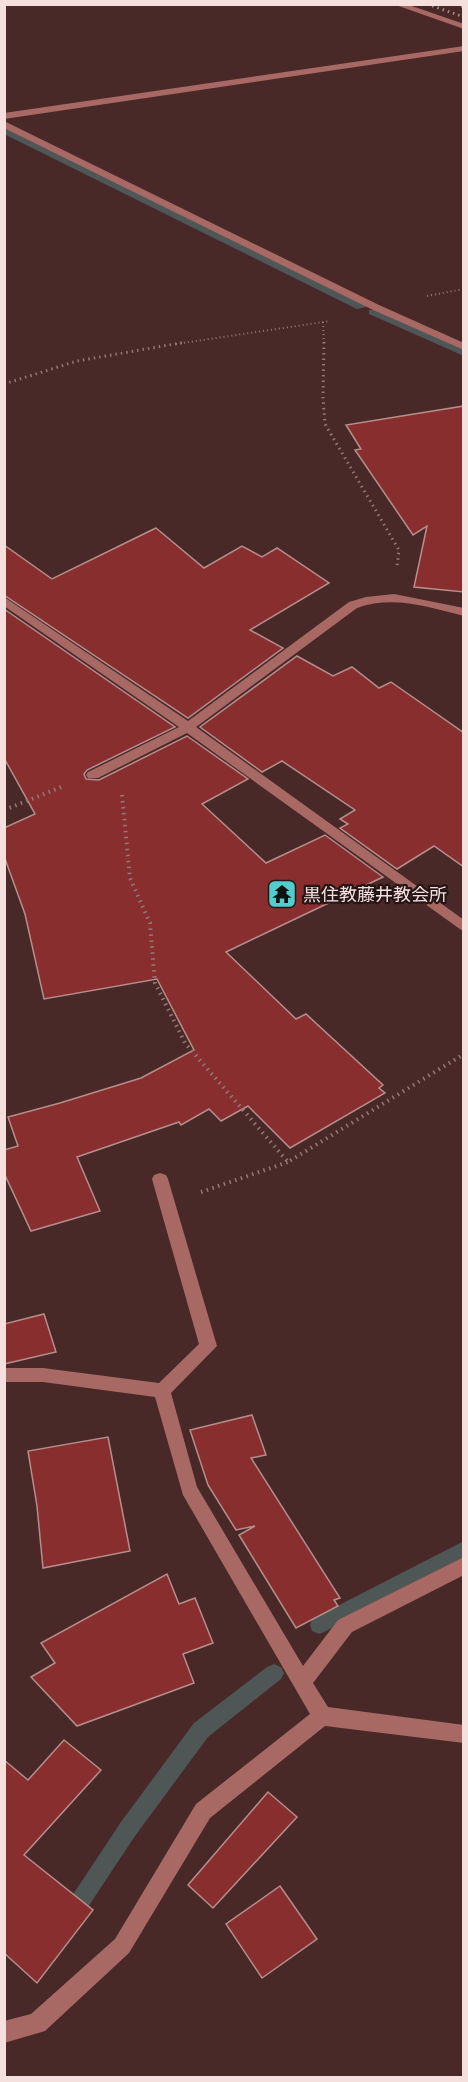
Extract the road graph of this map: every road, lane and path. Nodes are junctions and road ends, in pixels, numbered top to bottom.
1 (398, 4) edge
2 (464, 27) edge
3 (464, 48) edge
4 (4, 116) edge
5 (4, 124) edge
6 (464, 289) edge
7 (375, 307) junction
8 (323, 322) junction
9 (464, 347) edge
10 (4, 384) edge
11 (393, 597) junction
12 (4, 600) edge
13 (464, 612) edge
14 (188, 727) junction
15 (113, 766) junction
16 (93, 775) joint
17 (4, 810) edge
18 (464, 927) edge
19 (464, 1054) edge
20 (288, 1162) junction
21 (160, 1179) dead end
22 (168, 1204) junction
23 (4, 1375) edge
24 (162, 1391) junction
25 (464, 1565) edge
26 (302, 1682) junction
27 (322, 1716) junction
28 (464, 1734) edge
29 (4, 2032) edge

1 - 2 street
3 - 4 street
5 - 7 street
6 - 7 path
7 - 8 path
7 - 9 street
8 - 10 path
8 - 11 path
11 - 13 street
11 - 14 street
12 - 14 street
14 - 15 street
14 - 18 street
15 - 16 street
15 - 20 path
16 - 17 path
19 - 20 path
20 - 22 path
21 - 22 street
22 - 24 street
23 - 24 street
24 - 26 street
25 - 26 street
26 - 27 street
27 - 28 street
27 - 29 street

